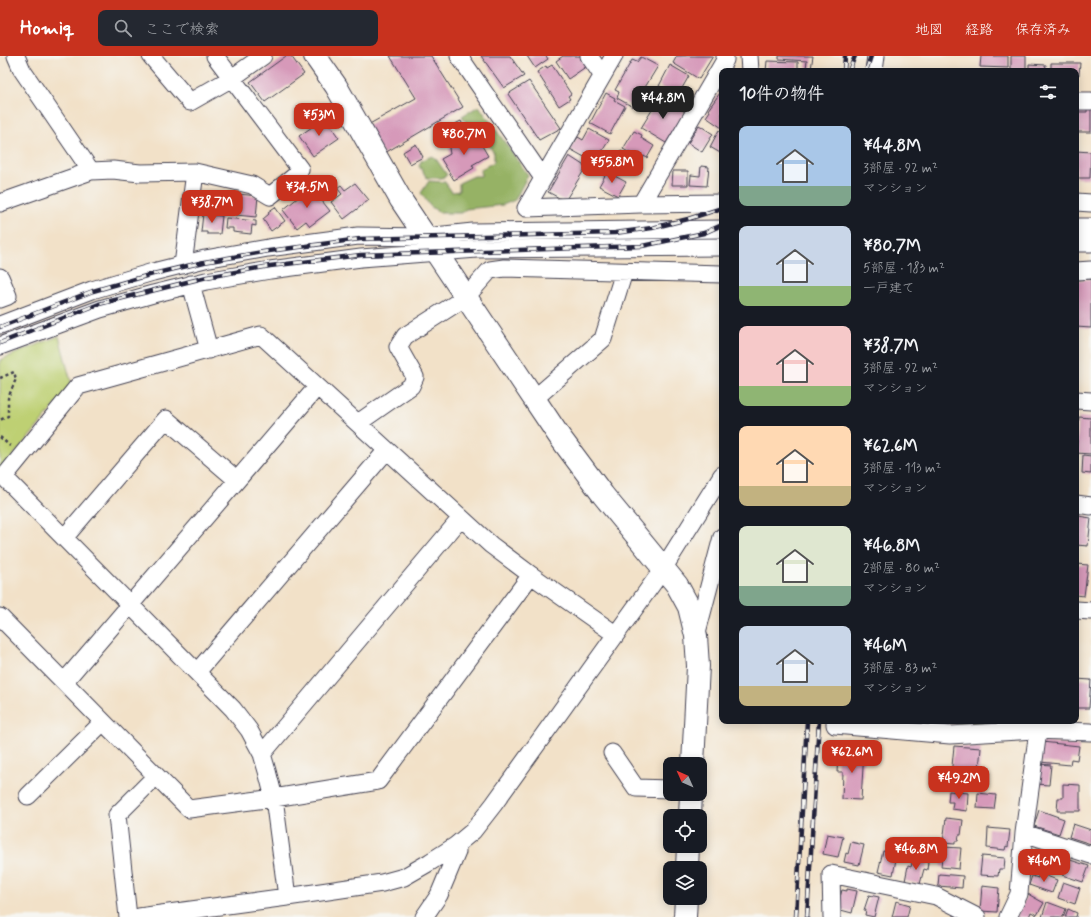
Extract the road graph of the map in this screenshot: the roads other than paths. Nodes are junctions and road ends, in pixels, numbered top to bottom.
1 (16, 56) edge
2 (152, 56) edge
3 (215, 56) edge
4 (263, 56) edge
5 (315, 56) edge
6 (459, 56) edge
7 (589, 56) edge
8 (614, 56) edge
9 (724, 56) edge
10 (749, 56) edge
11 (876, 56) edge
12 (720, 68) edge
13 (750, 68) edge
14 (874, 68) edge
15 (719, 70) edge
16 (602, 75) junction
17 (232, 78) junction
18 (1079, 101) edge
19 (1091, 101) edge
20 (91, 171) junction
21 (195, 172) junction
22 (543, 178) junction
23 (1079, 202) edge
24 (1091, 202) edge
25 (0, 203) edge
26 (641, 204) junction
27 (719, 204) edge
28 (1079, 227) edge
29 (1091, 227) edge
30 (719, 229) edge
31 (1079, 243) edge
32 (1091, 243) edge
33 (430, 244) junction
34 (719, 247) edge
35 (183, 265) junction
36 (1091, 270) edge
37 (1079, 271) edge
38 (624, 272) junction
39 (719, 274) edge
40 (0, 277) edge
41 (191, 284) junction
42 (466, 297) junction
43 (0, 299) edge
44 (0, 325) edge
45 (0, 346) edge
46 (209, 350) junction
47 (317, 387) junction
48 (534, 399) junction
49 (1079, 400) edge
50 (1091, 401) edge
51 (358, 423) junction
52 (387, 450) junction
53 (237, 480) junction
54 (719, 480) edge
55 (1079, 504) edge
56 (1091, 506) edge
57 (461, 518) junction
58 (64, 538) junction
59 (719, 550) edge
60 (663, 569) junction
61 (531, 576) junction
62 (130, 606) junction
63 (1079, 610) edge
64 (1091, 610) edge
65 (0, 617) edge
66 (615, 634) junction
67 (696, 636) junction
68 (197, 672) junction
69 (64, 682) junction
70 (103, 722) junction
71 (835, 724) edge
72 (1035, 727) edge
73 (950, 728) edge
74 (1091, 732) edge
75 (612, 753) dead end
76 (262, 754) junction
77 (693, 757) edge
78 (156, 776) junction
79 (663, 789) edge
80 (28, 796) dead end
81 (274, 798) junction
82 (1024, 833) junction
83 (455, 846) junction
84 (1091, 855) edge
85 (287, 898) junction
86 (686, 905) edge
87 (128, 917) edge
88 (139, 917) edge
89 (424, 917) edge
90 (685, 917) edge
91 (832, 917) edge
92 (977, 917) edge
93 (1008, 917) edge

1 - 20 street
2 - 17 street
3 - 17 street
4 - 17 street
5 - 33 main road
6 - 22 street
7 - 16 street
8 - 16 street
9 - 12 street
10 - 13 street
11 - 14 street
15 - 26 street
16 - 22 street
17 - 21 street
18 - 19 street
20 - 21 street
20 - 25 street
21 - 35 street
22 - 26 street
23 - 24 street
26 - 27 street
28 - 29 street
30 - 33 street
31 - 32 street
33 - 34 street
33 - 35 street
33 - 41 street
33 - 42 main road
35 - 44 street
36 - 37 street
38 - 39 street
38 - 42 street
38 - 48 street
40 - 43 street
41 - 45 street
41 - 46 street
42 - 48 main road
42 - 51 street
46 - 47 street
46 - 58 street
47 - 51 street
47 - 53 street
48 - 60 main road
49 - 50 street
51 - 52 street
52 - 57 street
52 - 68 street
53 - 58 street
53 - 62 street
54 - 60 street
55 - 56 street
57 - 61 street
57 - 76 street
58 - 62 street
59 - 67 street
60 - 66 street
60 - 67 main road
61 - 66 street
61 - 81 street
62 - 68 street
62 - 69 street
63 - 64 street
65 - 69 street
66 - 83 street
67 - 77 main road
68 - 76 street
69 - 70 street
70 - 78 street
70 - 80 street
71 - 73 street
72 - 73 street
72 - 74 street
72 - 82 street
75 - 79 street
76 - 81 street
78 - 81 street
78 - 87 street
81 - 85 street
82 - 84 street
82 - 93 street
83 - 85 street
83 - 89 street
85 - 88 street
86 - 90 main road
91 - 92 street

